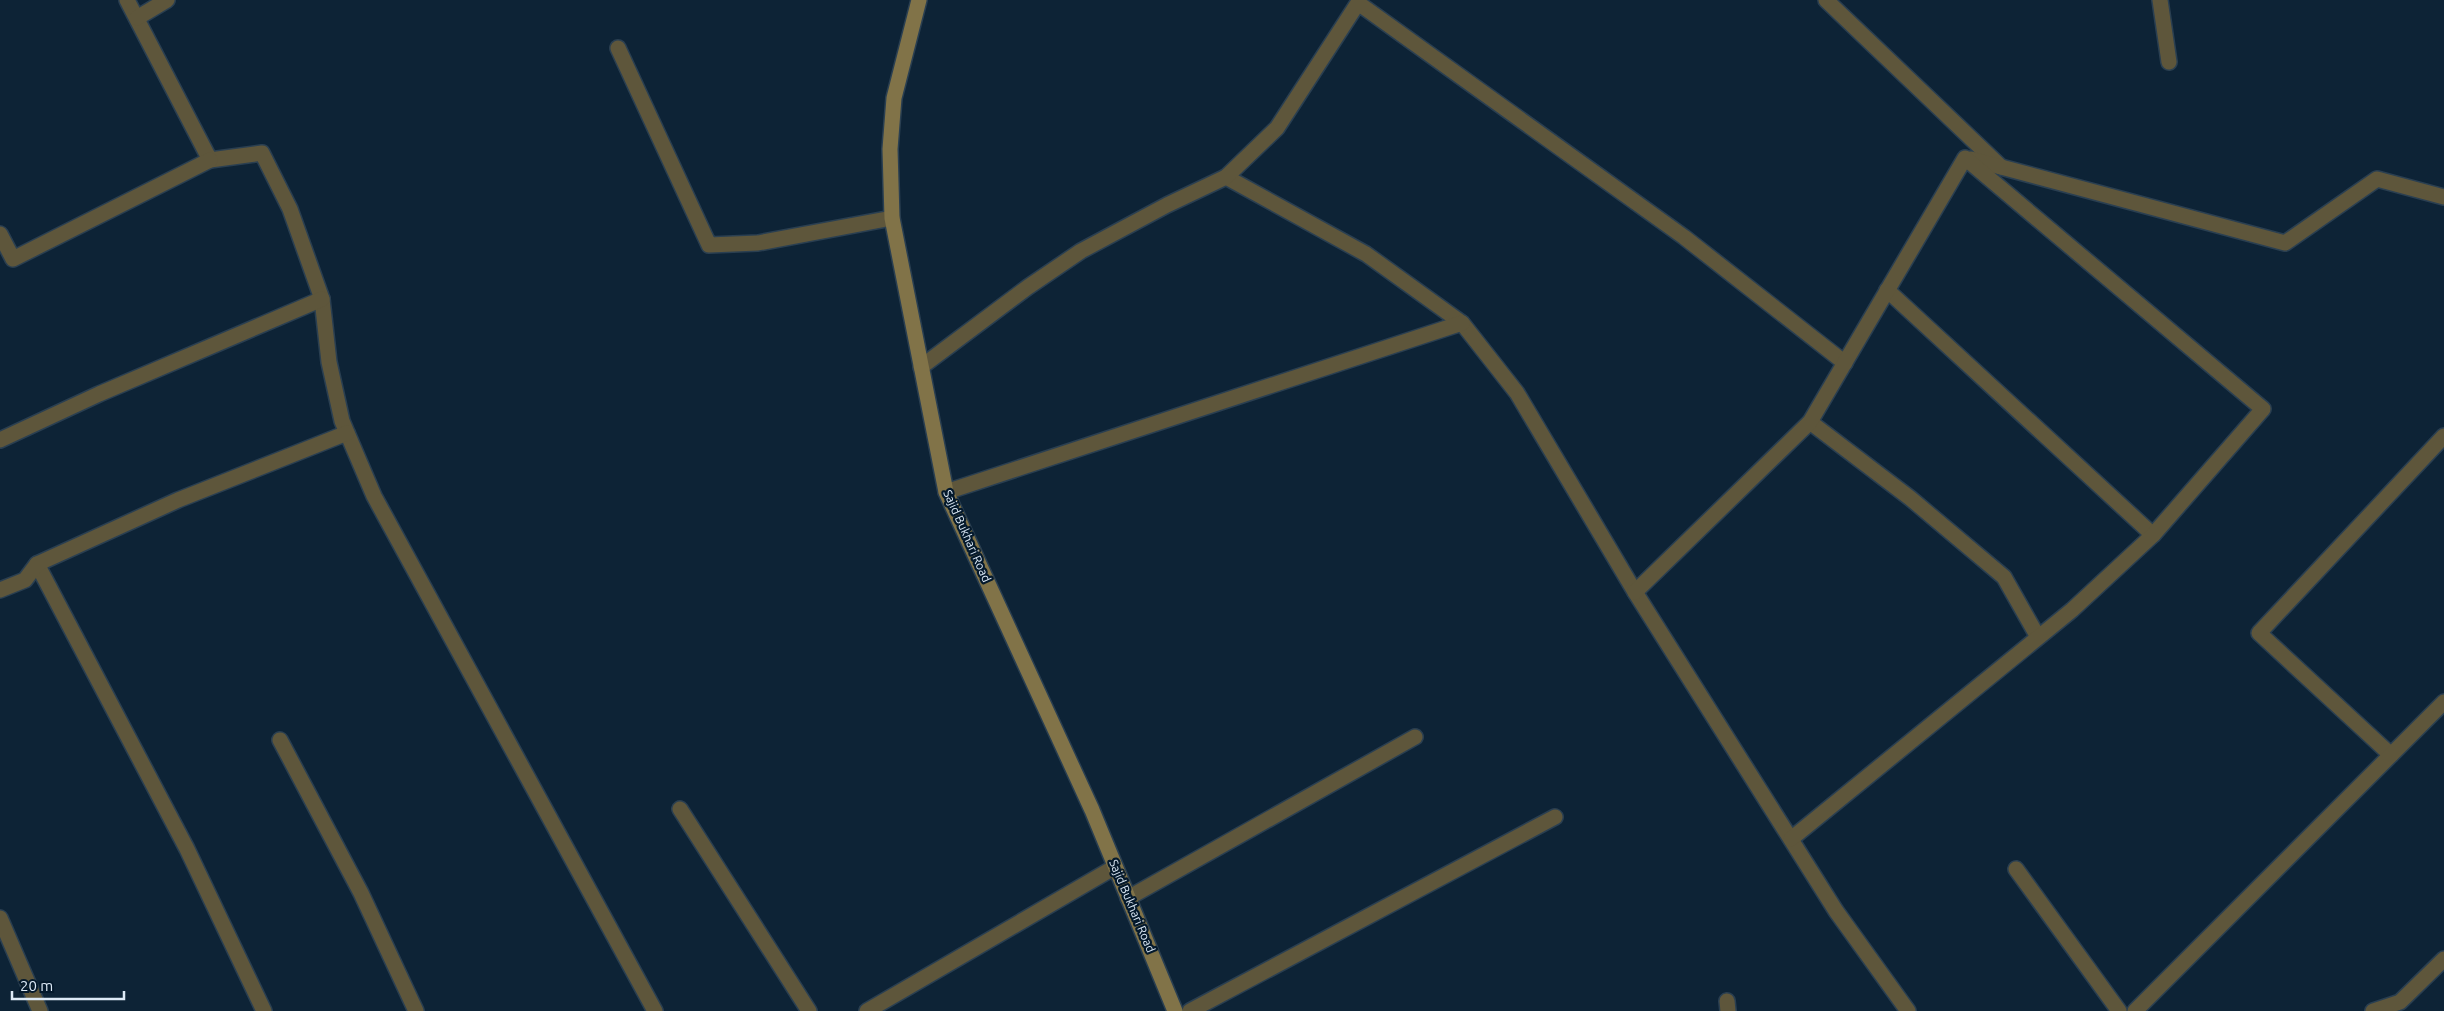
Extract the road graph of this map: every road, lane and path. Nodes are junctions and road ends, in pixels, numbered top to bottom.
1 (126, 0) edge
2 (167, 0) edge
3 (919, 0) edge
4 (1826, 0) edge
5 (2160, 0) edge
6 (1359, 2) edge
7 (137, 18) junction
8 (618, 48) dead end
9 (2168, 62) dead end
10 (1965, 158) junction
11 (210, 160) junction
12 (2002, 168) junction
13 (1226, 177) junction
14 (2444, 197) edge
15 (892, 218) junction
16 (0, 234) edge
17 (6, 262) edge
18 (1887, 290) junction
19 (322, 299) junction
20 (1462, 323) junction
21 (1844, 362) junction
22 (921, 367) junction
23 (1810, 422) junction
24 (347, 433) junction
25 (2444, 436) edge
26 (0, 440) edge
27 (946, 492) junction
28 (2153, 535) junction
29 (36, 564) junction
30 (0, 590) edge
31 (1635, 592) junction
32 (2038, 637) junction
33 (2444, 702) edge
34 (1415, 737) dead end
35 (280, 740) dead end
36 (2391, 755) junction
37 (680, 809) dead end
38 (1556, 817) dead end
39 (1791, 839) junction
40 (1115, 867) junction
41 (2016, 869) dead end
42 (1128, 898) junction
43 (0, 918) edge
44 (2444, 959) edge
45 (40, 1011) edge
46 (264, 1011) edge
47 (416, 1011) edge
48 (655, 1011) edge
49 (809, 1011) edge
50 (867, 1011) edge
51 (1175, 1011) edge
52 (1190, 1011) edge
53 (1908, 1011) edge
54 (2119, 1011) edge
55 (2135, 1011) edge
56 (2373, 1011) edge

1 - 7 street
2 - 7 street
3 - 15 street, Sajid Bukhari Road
4 - 12 street
5 - 9 street
6 - 13 street
6 - 21 street
7 - 11 street
8 - 15 street
10 - 12 street
10 - 18 street
10 - 28 street
11 - 17 street
11 - 19 street
12 - 14 street
13 - 20 street
13 - 22 street
15 - 22 street, Sajid Bukhari Road
16 - 17 street
18 - 21 street
18 - 28 street
19 - 24 street
19 - 26 street
20 - 27 street
20 - 31 street
21 - 23 street
22 - 27 street, Sajid Bukhari Road
23 - 31 street
23 - 32 street
24 - 29 street
24 - 48 street
25 - 36 street
27 - 40 street, Sajid Bukhari Road
28 - 32 street
29 - 30 street
29 - 46 street
31 - 39 street
32 - 39 street
33 - 36 street
34 - 42 street
35 - 47 street
36 - 55 street
37 - 49 street
38 - 52 street
39 - 53 street
40 - 42 street, Sajid Bukhari Road
40 - 50 street
41 - 54 street
42 - 51 street, Sajid Bukhari Road
43 - 45 street
44 - 56 street

